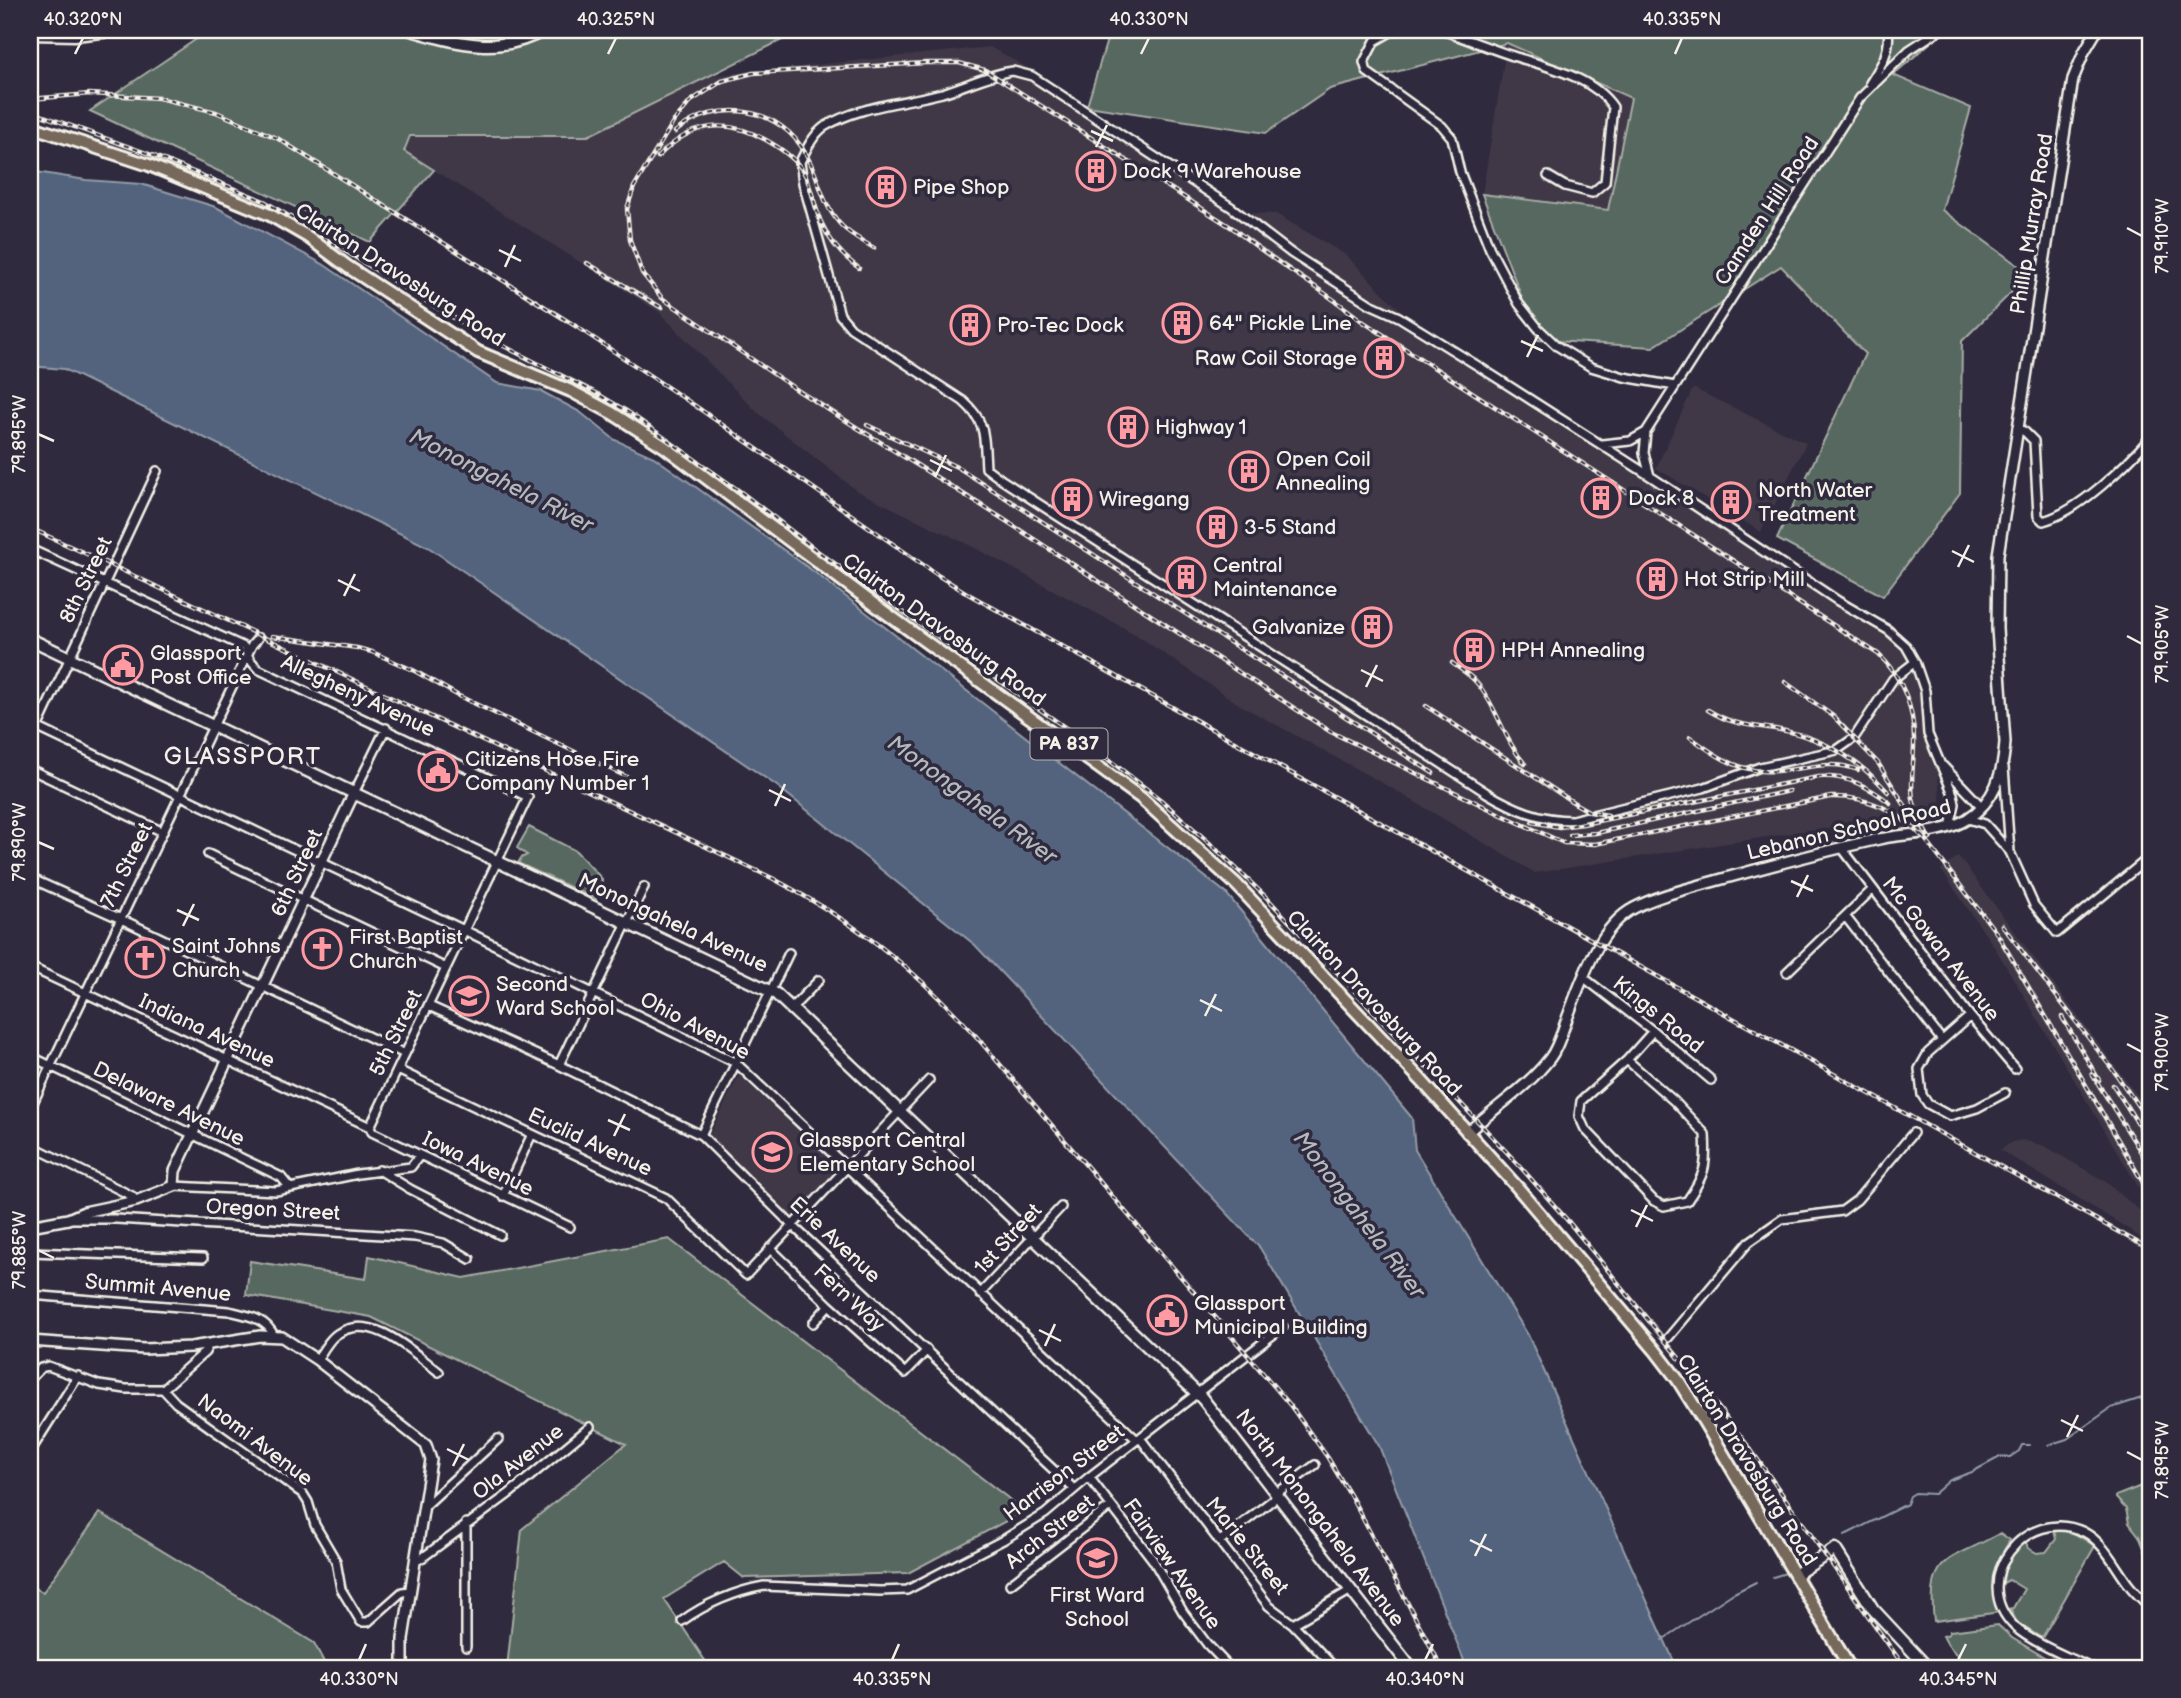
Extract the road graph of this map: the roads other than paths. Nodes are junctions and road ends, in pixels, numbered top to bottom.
1 (119, 30) edge
2 (411, 30) edge
3 (544, 30) edge
4 (1394, 30) edge
5 (1442, 30) edge
6 (1888, 30) edge
7 (1940, 30) edge
8 (2097, 30) edge
9 (30, 34) edge
10 (1860, 98) junction
11 (30, 126) edge
12 (1548, 176) dead end
13 (1675, 386) junction
14 (2017, 428) junction
15 (1646, 432) junction
16 (2151, 436) edge
17 (1601, 444) junction
18 (157, 471) dead end
19 (1650, 476) junction
20 (30, 549) edge
21 (105, 583) junction
22 (258, 638) dead end
23 (30, 639) edge
24 (248, 653) junction
25 (69, 658) junction
26 (1915, 662) junction
27 (214, 725) junction
28 (33, 726) edge
29 (386, 728) junction
30 (30, 743) edge
31 (1938, 760) junction
32 (2004, 766) junction
33 (34, 771) dead end
34 (354, 793) junction
35 (180, 795) junction
36 (528, 797) joint
37 (1982, 807) junction
38 (1968, 819) junction
39 (1950, 827) junction
40 (163, 832) junction
41 (1842, 848) junction
42 (2010, 852) junction
43 (208, 854) dead end
44 (2151, 856) edge
45 (498, 861) junction
46 (321, 863) junction
47 (30, 878) edge
48 (644, 887) dead end
49 (1872, 890) junction
50 (304, 900) junction
51 (1845, 916) junction
52 (121, 919) junction
53 (627, 923) junction
54 (464, 930) junction
55 (789, 953) dead end
56 (30, 967) edge
57 (446, 968) junction
58 (1787, 972) dead end
59 (1583, 978) junction
60 (819, 980) dead end
61 (263, 988) junction
62 (771, 991) junction
63 (85, 993) junction
64 (594, 993) junction
65 (429, 1006) junction
66 (792, 1008) junction
67 (1970, 1016) junction
68 (1653, 1031) junction
69 (1941, 1039) junction
70 (405, 1054) junction
71 (30, 1056) edge
72 (228, 1060) junction
73 (1627, 1060) junction
74 (736, 1063) junction
75 (559, 1065) junction
76 (50, 1066) junction
77 (2015, 1069) dead end
78 (398, 1070) junction
79 (929, 1080) dead end
80 (1711, 1080) dead end
81 (2005, 1093) dead end
82 (30, 1109) edge
83 (900, 1111) junction
84 (371, 1129) junction
85 (1467, 1133) junction
86 (1913, 1133) dead end
87 (193, 1134) junction
88 (532, 1134) junction
89 (701, 1135) junction
90 (30, 1145) edge
91 (420, 1155) junction
92 (351, 1165) dead end
93 (847, 1167) junction
94 (379, 1170) junction
95 (358, 1174) junction
96 (174, 1186) junction
97 (290, 1188) junction
98 (503, 1196) junction
99 (136, 1201) junction
100 (1061, 1207) dead end
101 (68, 1219) junction
102 (792, 1225) junction
103 (30, 1226) edge
104 (570, 1227) dead end
105 (500, 1235) dead end
106 (1033, 1238) junction
107 (770, 1248) junction
108 (30, 1252) edge
109 (203, 1258) dead end
110 (470, 1259) dead end
111 (980, 1294) junction
112 (30, 1295) edge
113 (829, 1306) junction
114 (813, 1323) dead end
115 (1283, 1327) dead end
116 (274, 1336) junction
117 (1668, 1338) dead end
118 (30, 1341) edge
119 (209, 1344) junction
120 (927, 1350) junction
121 (317, 1360) junction
122 (439, 1372) dead end
123 (78, 1376) junction
124 (30, 1379) edge
125 (163, 1389) junction
126 (1197, 1392) junction
127 (590, 1427) dead end
128 (498, 1439) dead end
129 (1138, 1439) junction
130 (30, 1452) edge
131 (1315, 1465) dead end
132 (1089, 1477) junction
133 (1074, 1489) junction
134 (1278, 1494) junction
135 (425, 1506) junction
136 (1111, 1506) junction
137 (466, 1524) junction
138 (1220, 1541) junction
139 (415, 1560) junction
140 (1796, 1575) junction
141 (1010, 1584) dead end
142 (1351, 1590) junction
143 (411, 1591) junction
144 (2151, 1608) edge
145 (682, 1621) dead end
146 (1293, 1624) junction
147 (466, 1647) dead end
148 (403, 1668) edge
149 (1230, 1668) edge
150 (1335, 1668) edge
151 (1411, 1668) edge
152 (1850, 1668) edge
153 (1928, 1668) edge
154 (2091, 1668) edge

1 - 9 main road
2 - 3 main road
4 - 13 street
5 - 12 street
6 - 10 street
7 - 10 street, Camden Hill Road
8 - 14 street, Phillip Murray Road
10 - 13 street, Camden Hill Road
11 - 85 main road, Clairton Dravosburg Road / PA 837
13 - 15 street, Camden Hill Road
14 - 16 street
14 - 32 street, Lebanon School Road
15 - 17 street
15 - 19 street
17 - 19 street
17 - 26 street
18 - 21 street, 8th Street
19 - 26 street
20 - 21 street, Allegheny Avenue
21 - 24 street, Allegheny Avenue
21 - 25 street, 8th Street
22 - 24 street, 7th Street
23 - 25 main road, Monongahela Avenue
24 - 27 street, 7th Street
24 - 29 street, Allegheny Avenue
25 - 27 main road, Monongahela Avenue
25 - 28 street, 8th Street
26 - 31 street
27 - 34 main road, Monongahela Avenue
27 - 35 street, 7th Street
28 - 30 street, 8th Street
28 - 35 street, Ohio Avenue
29 - 34 street, 6th Street
29 - 36 street, Allegheny Avenue
31 - 37 street
31 - 39 street
32 - 37 street, Lebanon School Road
32 - 42 street
33 - 40 street
34 - 45 main road, Monongahela Avenue
34 - 46 street, 6th Street
35 - 40 street, 7th Street
35 - 46 street, Ohio Avenue
36 - 45 street, 5th Street
37 - 38 street, Lebanon School Road
38 - 39 street, Lebanon School Road
38 - 42 street
39 - 41 street, Lebanon School Road
40 - 52 street, 7th Street
41 - 49 street, Mc Gowan Avenue
41 - 59 street, Lebanon School Road
42 - 44 street
43 - 50 street
45 - 53 main road, Monongahela Avenue
45 - 54 street, 5th Street
46 - 50 street, 6th Street
46 - 54 street, Ohio Avenue
47 - 52 street
48 - 53 street
49 - 51 street
49 - 67 street, Mc Gowan Avenue
50 - 57 street
50 - 61 street, 6th Street
51 - 58 street
51 - 69 street
52 - 61 street
52 - 63 street, 7th Street
53 - 62 main road, Monongahela Avenue
53 - 64 street
54 - 57 street, 5th Street
54 - 64 street, Ohio Avenue
55 - 62 street
56 - 63 street, Indiana Avenue
57 - 65 street, 5th Street
59 - 68 street, Kings Road
59 - 85 street, Lebanon School Road
60 - 66 street
61 - 70 street
61 - 72 street, 6th Street
62 - 66 main road, Monongahela Avenue
62 - 74 street
63 - 72 street, Indiana Avenue
63 - 76 street, 7th Street
64 - 74 street, Ohio Avenue
64 - 75 street
65 - 70 street, 5th Street
65 - 75 street, Erie Avenue
66 - 83 main road, Monongahela Avenue
67 - 69 street
67 - 77 street, Mc Gowan Avenue
68 - 73 street
68 - 80 street, Kings Road
69 - 81 street
70 - 78 street, 5th Street
71 - 76 street, Delaware Avenue
72 - 84 street, Indiana Avenue
72 - 87 street, 6th Street
73 - 73 street
74 - 89 street
74 - 93 street, Ohio Avenue
75 - 89 street, Erie Avenue
76 - 82 street, 7th Street
76 - 87 street, Delaware Avenue
78 - 84 street, 5th Street
78 - 88 street, Euclid Avenue
79 - 83 street
83 - 93 street
83 - 106 main road, Monongahela Avenue
84 - 91 street, Iowa Avenue
85 - 140 main road, Clairton Dravosburg Road / PA 837
86 - 117 street
87 - 96 street, 6th Street
87 - 97 street, Delaware Avenue
88 - 98 street
88 - 107 street, Euclid Avenue
89 - 102 street, Erie Avenue
90 - 99 street
91 - 94 street
91 - 98 street, Iowa Avenue
92 - 95 street
93 - 102 street
93 - 111 street, Ohio Avenue
94 - 95 street
94 - 105 street
95 - 97 street
96 - 97 street
96 - 99 street
98 - 104 street, Iowa Avenue
99 - 101 street
100 - 106 street, 1st Street
101 - 103 street
101 - 110 street, Oregon Street
102 - 107 street
102 - 120 street, Erie Avenue
106 - 111 street, 1st Street
106 - 126 main road, Monongahela Avenue
107 - 113 street, Fern Way
108 - 109 street
111 - 129 street, Ohio Avenue
112 - 116 street, Summit Avenue
113 - 114 street
113 - 120 street, Fern Way
115 - 126 street, Harrison Street
116 - 119 street
116 - 121 street
118 - 119 street
119 - 125 street
120 - 133 street, Erie Avenue
121 - 122 street
121 - 135 street
123 - 124 street
123 - 125 street
123 - 130 street
125 - 143 street, Naomi Avenue
126 - 129 street, Harrison Street
126 - 134 main road, North Monongahela Avenue
127 - 137 street, Ola Avenue
128 - 135 street
129 - 132 street, Harrison Street
129 - 138 street, Marie Street
131 - 134 street
132 - 133 street, Harrison Street
132 - 136 street, Fairview Avenue
133 - 145 street, Harrison Street
134 - 138 street
134 - 142 main road, North Monongahela Avenue
135 - 139 street
136 - 141 street, Arch Street
136 - 149 street, Fairview Avenue
137 - 139 street, Ola Avenue
137 - 147 street, Ola Avenue
138 - 146 street, Marie Street
139 - 143 street
140 - 152 main road, Clairton Dravosburg Road / PA 837
140 - 153 main road
142 - 146 street
142 - 151 main road, North Monongahela Avenue
143 - 148 street
144 - 154 street
146 - 150 street, Marie Street

